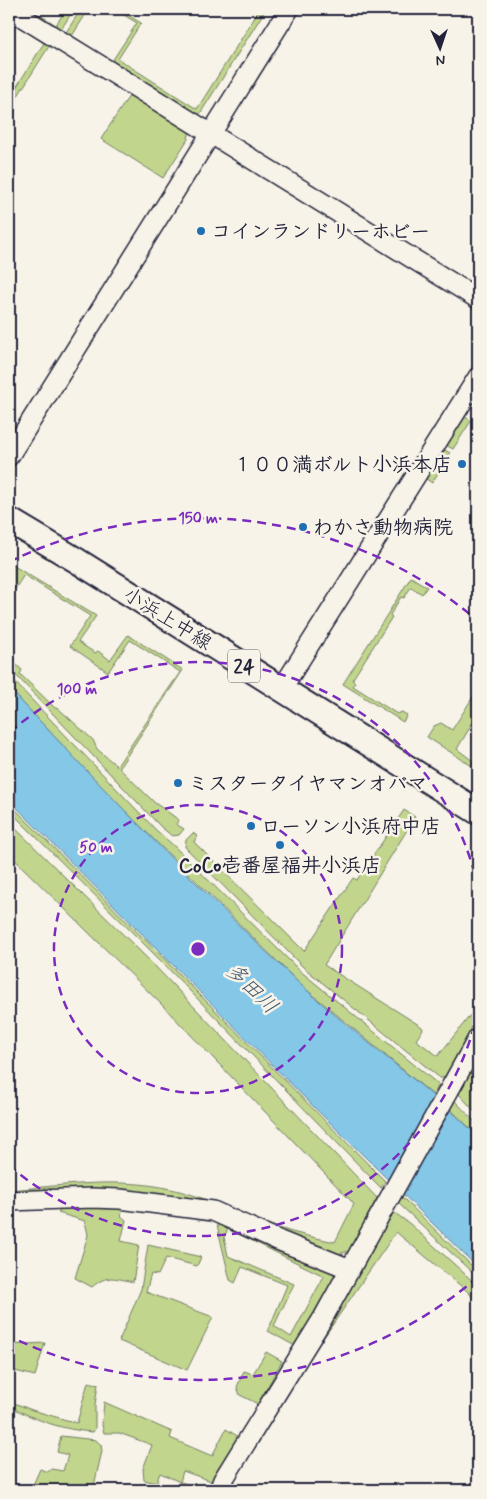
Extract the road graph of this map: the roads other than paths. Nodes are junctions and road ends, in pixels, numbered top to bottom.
1 (9, 9) edge
2 (289, 9) edge
3 (211, 134) junction
4 (478, 299) edge
5 (478, 377) edge
6 (9, 456) edge
7 (9, 520) edge
8 (281, 690) junction
9 (478, 812) edge
10 (478, 1038) edge
11 (9, 1201) edge
12 (350, 1269) junction
13 (220, 1490) edge

1 - 3 street
2 - 3 street
3 - 4 street
3 - 6 street
5 - 8 street
7 - 8 main road, 小浜上中線 / 24
8 - 9 main road, 小浜上中線 / 24
10 - 12 street
11 - 12 street
12 - 13 street

